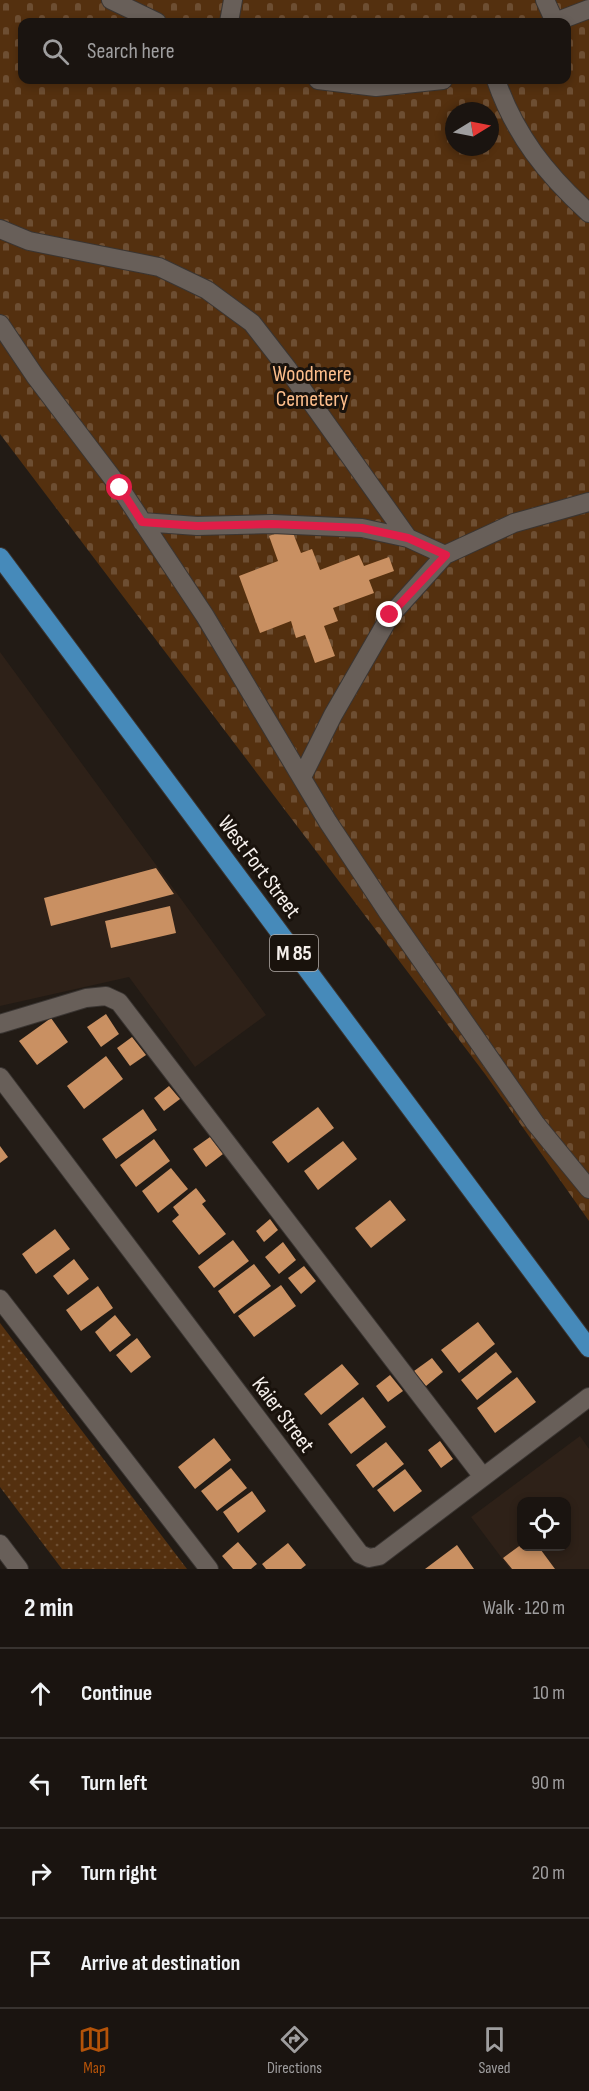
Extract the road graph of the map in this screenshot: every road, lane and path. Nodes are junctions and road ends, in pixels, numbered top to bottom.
1 (111, 0) edge
2 (233, 0) edge
3 (545, 0) edge
4 (589, 9) edge
5 (149, 18) edge
6 (230, 18) edge
7 (553, 18) edge
8 (565, 18) edge
9 (351, 84) edge
10 (405, 84) edge
11 (497, 84) edge
12 (589, 213) edge
13 (0, 229) edge
14 (0, 324) edge
15 (589, 502) edge
16 (142, 522) junction
17 (408, 538) junction
18 (446, 555) junction
19 (0, 557) edge
20 (302, 777) junction
21 (0, 1024) edge
22 (0, 1077) edge
23 (589, 1189) edge
24 (0, 1299) edge
25 (589, 1348) edge
26 (589, 1397) edge
27 (483, 1477) junction
28 (0, 1544) edge
29 (19, 1569) edge
30 (209, 1569) edge

1 - 5 street
2 - 6 street
3 - 7 street
4 - 8 street
9 - 10 street
11 - 12 street
13 - 17 street
14 - 16 street
15 - 18 street
16 - 17 street
16 - 20 street
17 - 18 street
18 - 20 street
19 - 25 main road, West Fort Street / M 85
20 - 23 street
21 - 27 street
22 - 27 street, Kaier Street
24 - 30 street
26 - 27 street, Kaier Street
28 - 29 street

